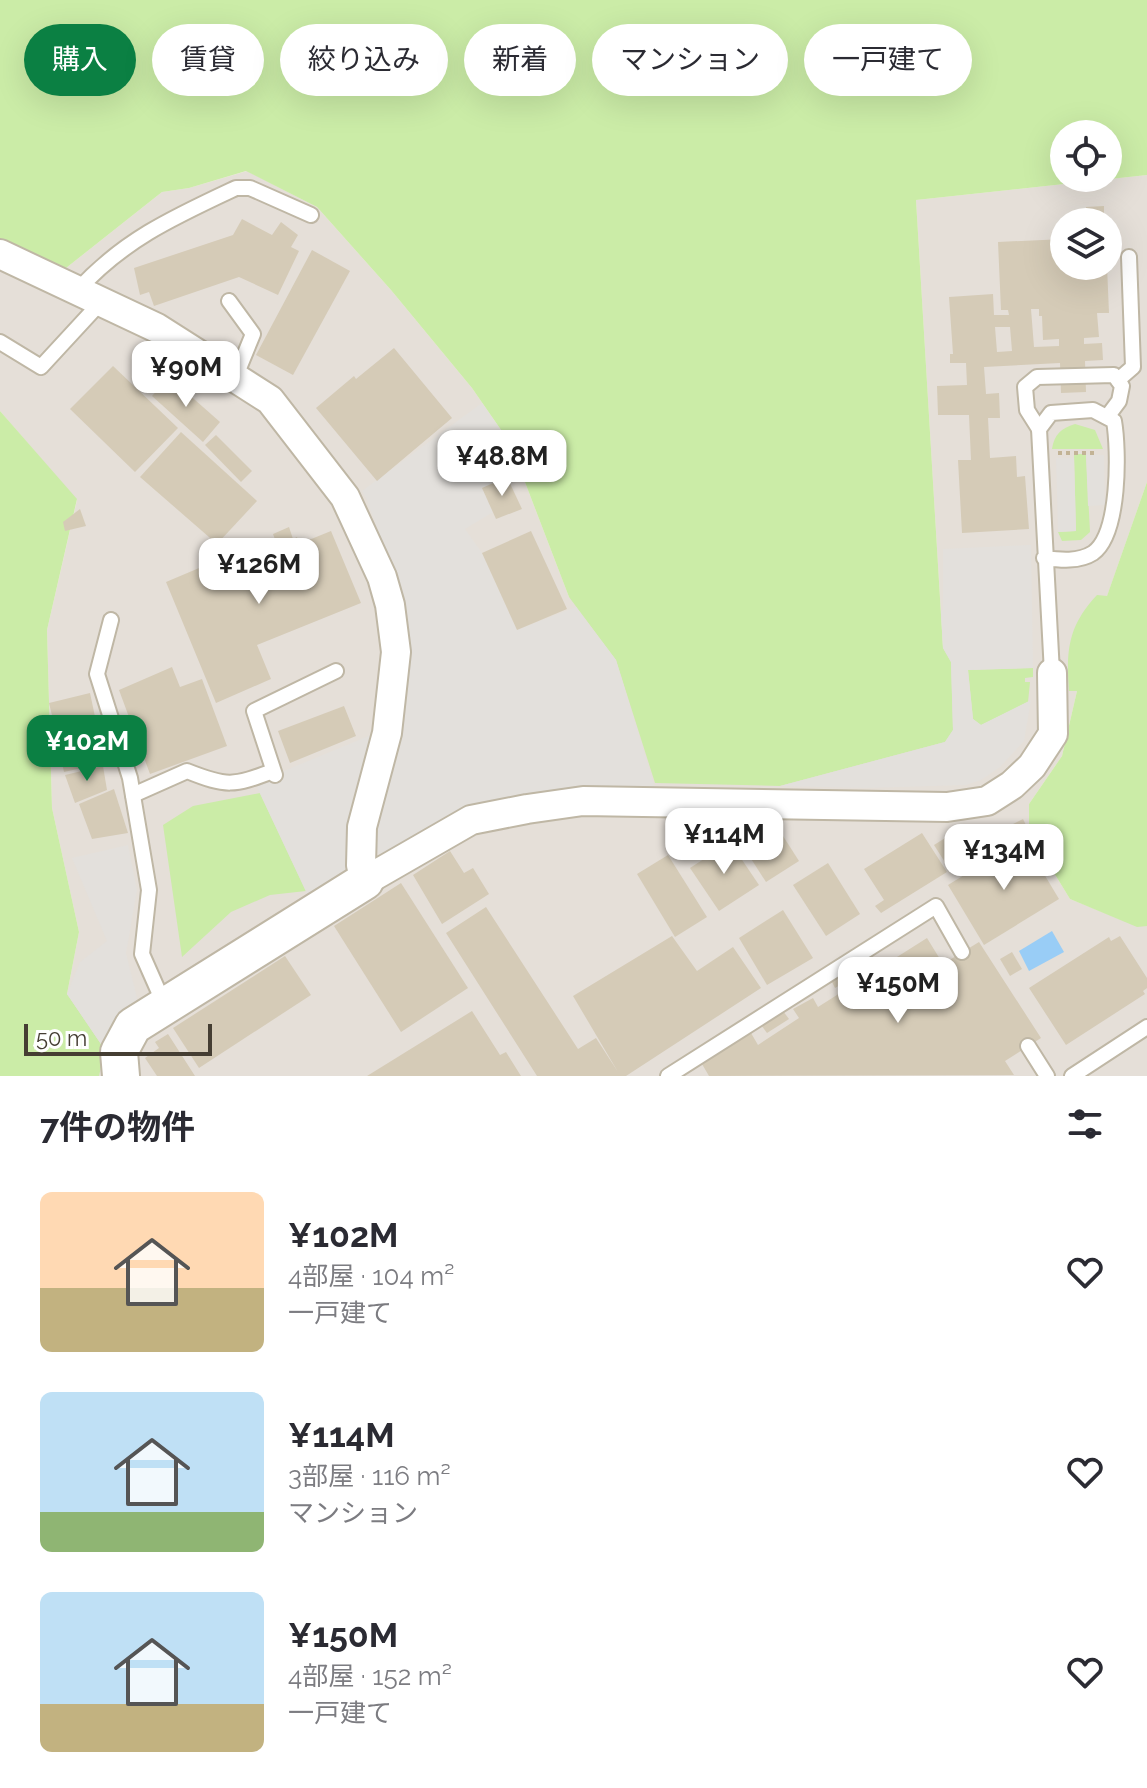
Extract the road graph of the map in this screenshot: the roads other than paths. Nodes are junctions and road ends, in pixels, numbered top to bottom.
1 (311, 215) dead end
2 (0, 254) edge
3 (1129, 257) dead end
4 (89, 297) junction
5 (229, 301) dead end
6 (0, 342) edge
7 (235, 378) junction
8 (1118, 380) junction
9 (1107, 417) junction
10 (1039, 429) junction
11 (1044, 558) junction
12 (111, 620) dead end
13 (336, 671) dead end
14 (1052, 673) joint
15 (133, 795) junction
16 (365, 881) junction
17 (962, 952) dead end
18 (165, 1006) junction
19 (1147, 1027) edge
20 (1028, 1046) dead end
21 (121, 1076) edge
22 (668, 1076) edge
23 (1047, 1076) edge
24 (1072, 1076) edge

1 - 4 lane
2 - 4 street
3 - 8 lane
4 - 6 lane
4 - 7 street
5 - 7 lane
7 - 16 street
8 - 9 lane
8 - 10 lane
9 - 10 lane
9 - 11 lane
10 - 11 lane
11 - 14 lane
12 - 15 lane
13 - 15 lane
14 - 16 street
15 - 18 lane
16 - 18 street
17 - 22 lane
18 - 21 street
19 - 24 lane
20 - 23 lane

